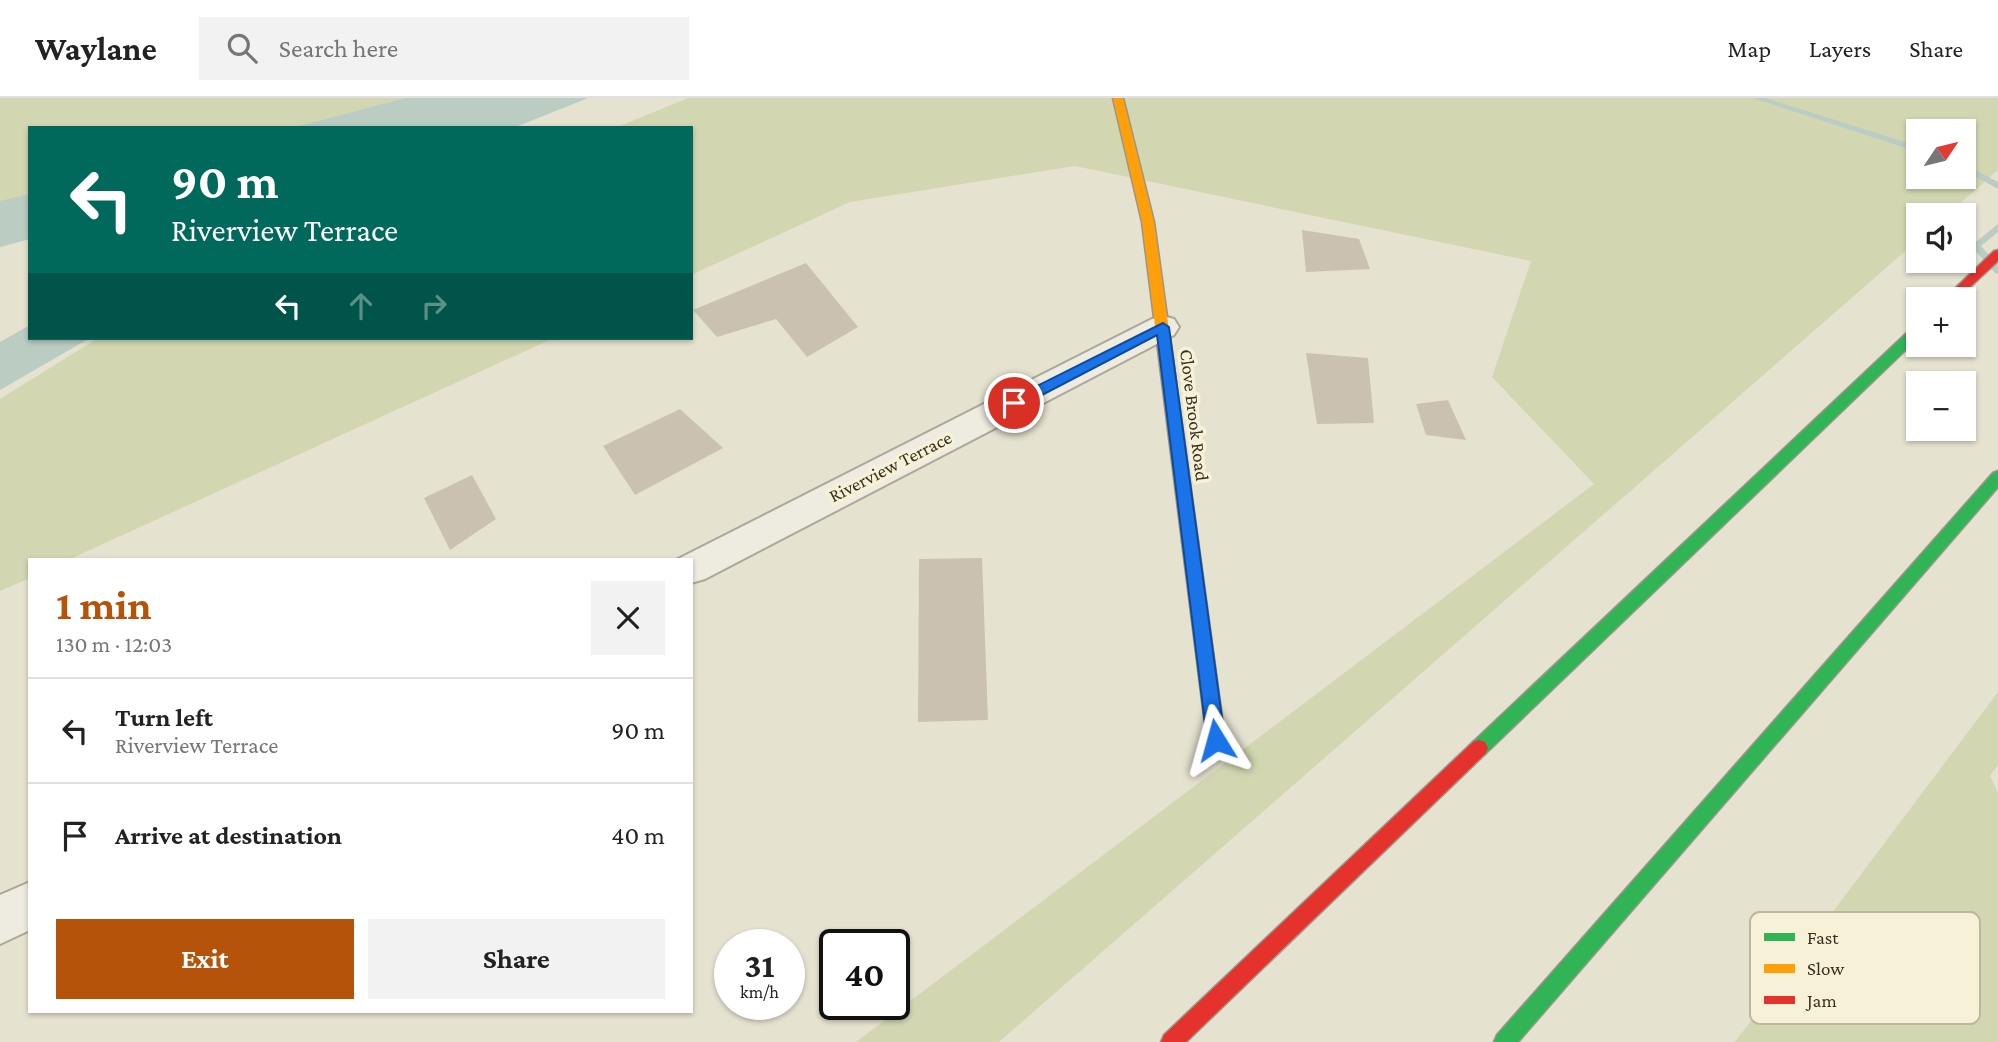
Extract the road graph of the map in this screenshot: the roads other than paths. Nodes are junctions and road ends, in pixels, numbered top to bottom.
1 (1118, 98) edge
2 (1998, 254) edge
3 (1963, 287) edge
4 (1163, 327) junction
5 (1906, 341) edge
6 (1998, 477) edge
7 (693, 567) edge
8 (1216, 740) dead end
9 (28, 906) edge
10 (0, 920) edge
11 (1171, 1042) edge
12 (1504, 1042) edge

1 - 4 main road, Clove Brook Road
2 - 3 main road
4 - 7 street, Riverview Terrace
4 - 8 main road, Clove Brook Road
5 - 11 main road
6 - 12 main road
9 - 10 street

